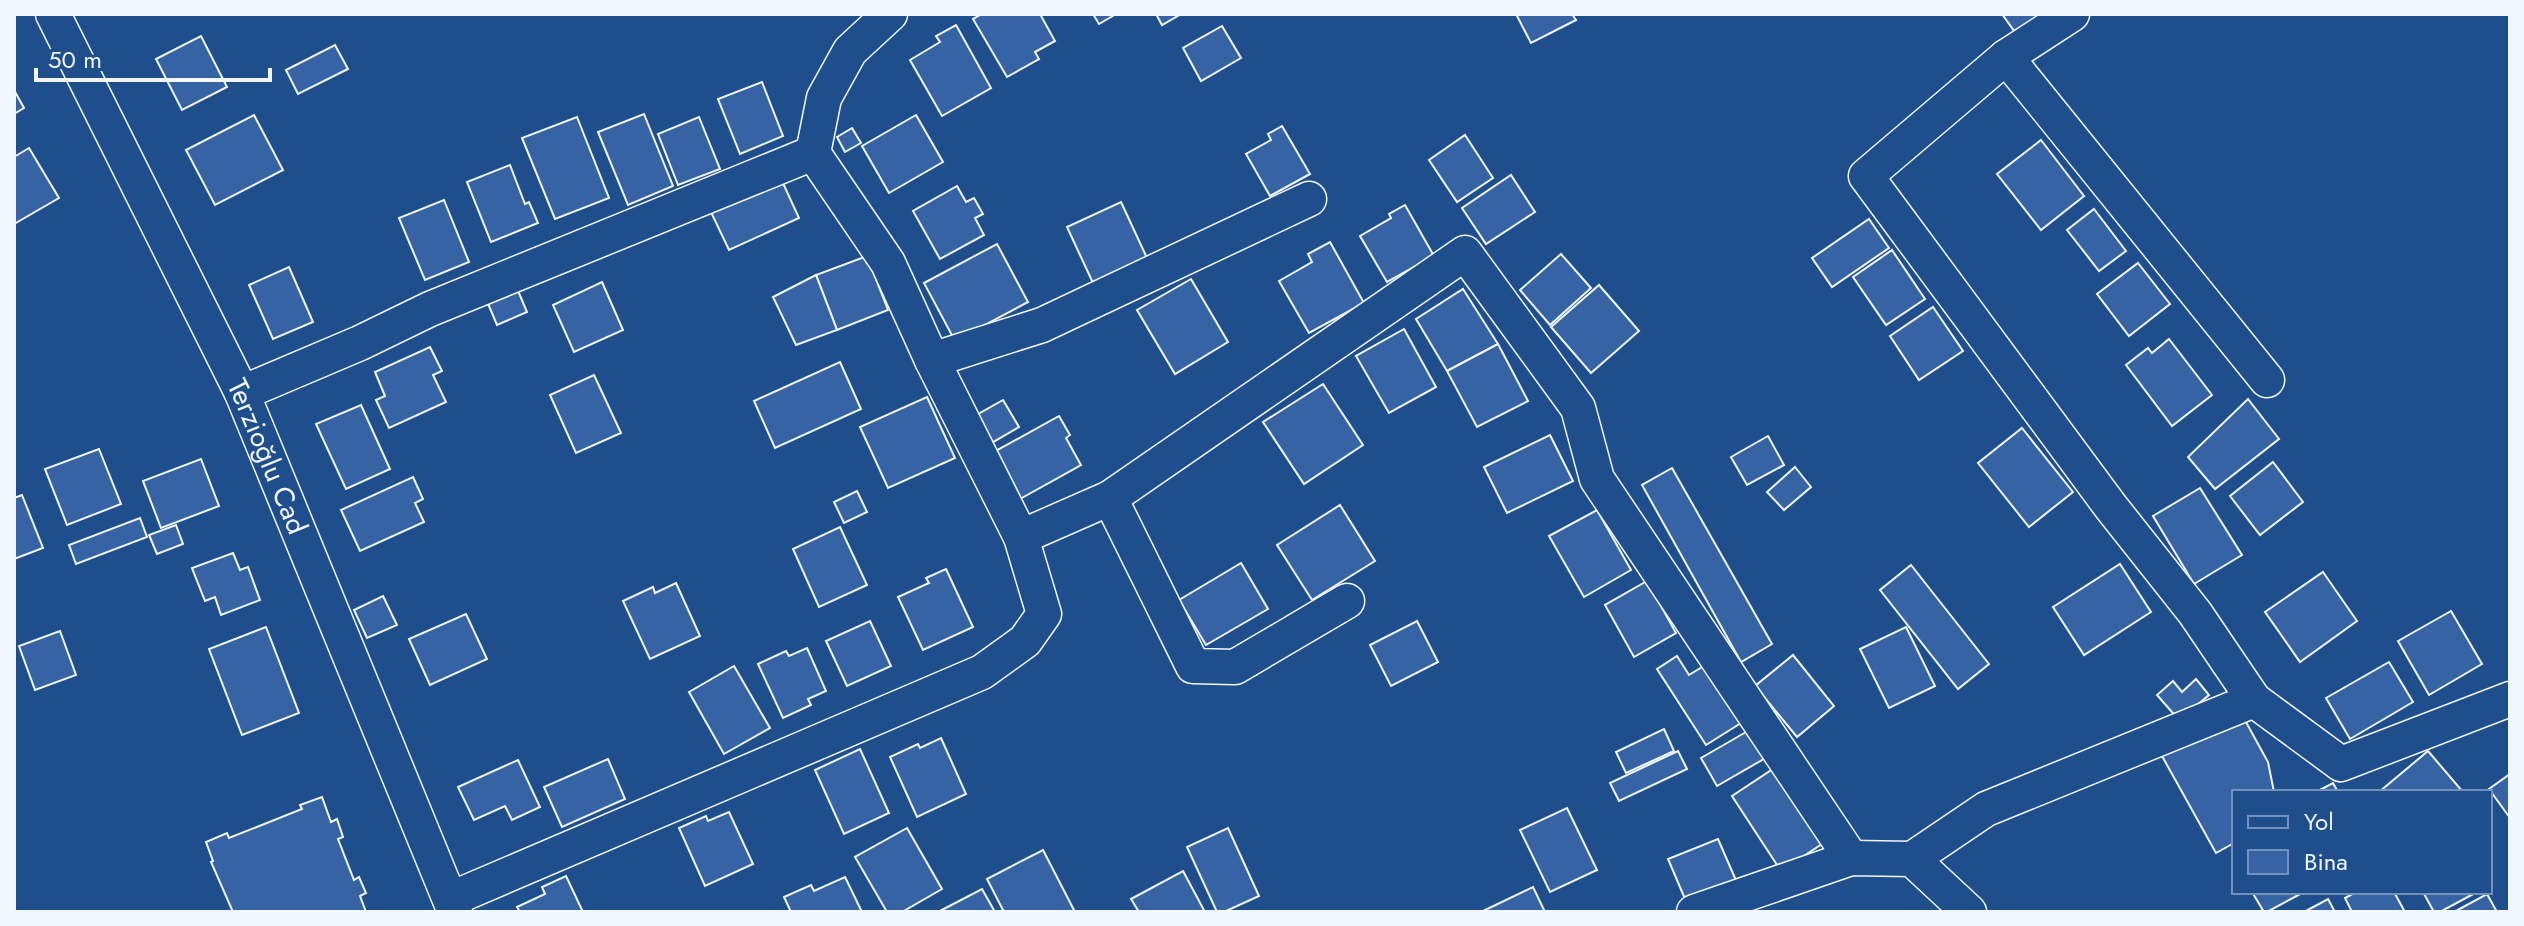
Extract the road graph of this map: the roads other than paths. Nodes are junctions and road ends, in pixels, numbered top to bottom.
1 (53, 14) edge
2 (890, 14) edge
3 (2072, 14) edge
4 (2006, 57) junction
5 (813, 153) junction
6 (1309, 199) dead end
7 (932, 360) junction
8 (2267, 380) dead end
9 (242, 393) junction
10 (1110, 498) junction
11 (1021, 537) junction
12 (1347, 601) dead end
13 (2510, 699) edge
14 (2254, 700) junction
15 (1851, 858) junction
16 (1912, 859) junction
17 (453, 906) edge
18 (1694, 912) edge
19 (1969, 912) edge

1 - 9 street, Terzioğlu Cad
2 - 5 street
3 - 4 street
4 - 8 street
4 - 14 street
5 - 7 street
5 - 9 street
6 - 7 street
7 - 11 street
9 - 17 street, Terzioğlu Cad
10 - 11 street
10 - 12 street
10 - 15 street
11 - 17 street
13 - 14 street
14 - 16 street
15 - 16 street
15 - 18 street
16 - 19 street

